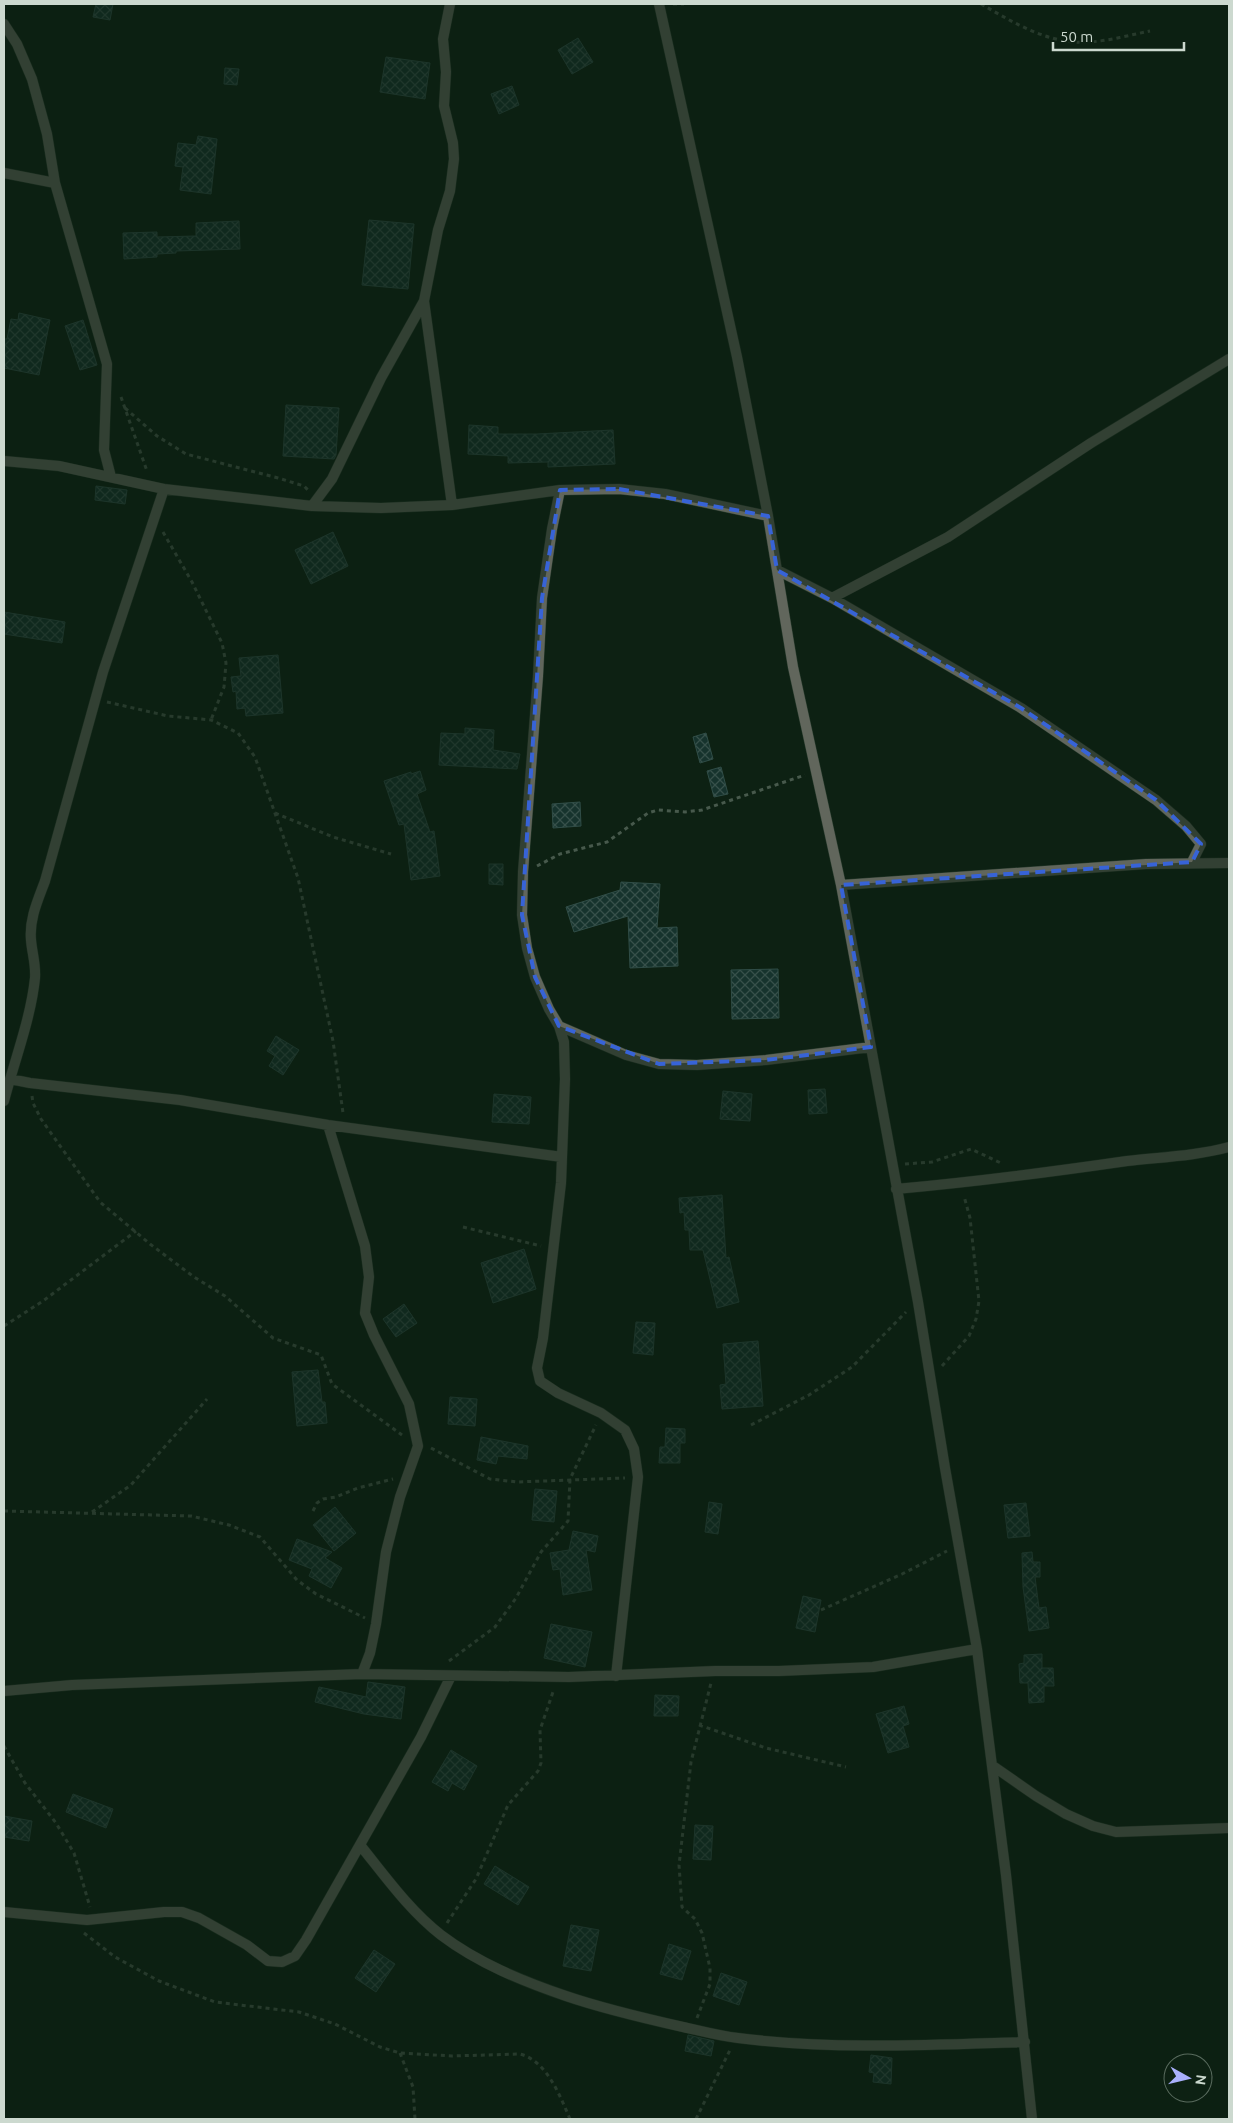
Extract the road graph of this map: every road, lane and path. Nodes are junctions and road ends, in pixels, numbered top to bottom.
1 (450, 4) edge
2 (659, 4) edge
3 (981, 4) edge
4 (4, 24) edge
5 (1150, 31) dead end
6 (4, 173) edge
7 (55, 183) junction
8 (424, 301) junction
9 (1229, 359) edge
10 (118, 390) dead end
11 (125, 408) junction
12 (4, 461) edge
13 (111, 477) junction
14 (152, 486) junction
15 (164, 489) junction
16 (560, 490) junction
17 (315, 502) junction
18 (452, 505) junction
19 (768, 516) junction
20 (155, 518) junction
21 (776, 570) junction
22 (832, 598) junction
23 (96, 699) junction
24 (211, 720) junction
25 (816, 772) junction
26 (275, 813) junction
27 (391, 854) dead end
28 (1192, 862) junction
29 (1229, 866) edge
30 (523, 873) junction
31 (841, 885) junction
32 (559, 1026) junction
33 (871, 1047) junction
34 (7, 1082) edge
35 (30, 1083) junction
36 (4, 1101) edge
37 (328, 1125) junction
38 (345, 1127) junction
39 (1229, 1147) edge
40 (562, 1157) junction
41 (892, 1165) junction
42 (1023, 1174) junction
43 (960, 1182) junction
44 (896, 1188) junction
45 (463, 1226) dead end
46 (136, 1231) junction
47 (554, 1250) junction
48 (918, 1302) junction
49 (4, 1326) edge
50 (930, 1376) junction
51 (207, 1399) dead end
52 (601, 1413) junction
53 (751, 1425) dead end
54 (417, 1443) junction
55 (408, 1474) junction
56 (638, 1477) junction
57 (570, 1479) junction
58 (4, 1511) edge
59 (313, 1511) dead end
60 (92, 1513) junction
61 (958, 1545) junction
62 (821, 1610) dead end
63 (376, 1624) junction
64 (977, 1649) junction
65 (715, 1671) junction
66 (362, 1674) junction
67 (430, 1675) junction
68 (451, 1676) junction
69 (616, 1676) junction
70 (559, 1677) junction
71 (4, 1691) edge
72 (699, 1725) junction
73 (4, 1746) edge
74 (993, 1766) junction
75 (846, 1767) dead end
76 (1229, 1828) edge
77 (360, 1845) junction
78 (4, 1912) edge
79 (63, 1918) junction
80 (94, 1919) junction
81 (440, 1934) junction
82 (692, 2029) junction
83 (736, 2038) junction
84 (1025, 2042) junction
85 (400, 2053) junction
86 (414, 2119) edge
87 (570, 2119) edge
88 (696, 2119) edge
89 (1032, 2119) edge

1 - 8 street
2 - 19 street
3 - 5 path
4 - 7 street
6 - 7 street
7 - 13 street
8 - 17 street
8 - 18 street
9 - 22 street
10 - 11 path
11 - 14 path
11 - 17 path
12 - 13 street
13 - 14 street
14 - 15 street
15 - 17 street
15 - 20 street
16 - 18 street
16 - 19 street
16 - 30 street
17 - 18 street
19 - 21 street
20 - 23 street
20 - 24 path
21 - 22 street
21 - 25 street
22 - 28 street
23 - 24 path
23 - 34 street
24 - 26 path
25 - 30 path
25 - 31 street
26 - 27 path
26 - 38 path
28 - 29 street
28 - 31 street
30 - 32 street
31 - 33 street
32 - 33 street
32 - 40 street
33 - 41 street
34 - 35 street
34 - 36 street
35 - 37 street
35 - 46 path
37 - 38 street
37 - 54 street
38 - 40 street
39 - 42 street
40 - 47 street
41 - 42 path
41 - 44 street
42 - 43 street
43 - 44 street
43 - 50 path
44 - 48 street
45 - 47 path
46 - 49 path
46 - 54 path
47 - 52 street
48 - 50 street
48 - 53 path
50 - 61 street
51 - 60 path
52 - 56 street
52 - 57 path
54 - 55 street
54 - 57 path
55 - 59 path
55 - 63 street
56 - 57 path
56 - 69 street
57 - 67 path
58 - 60 path
60 - 63 path
61 - 62 path
61 - 64 street
63 - 66 street
64 - 65 street
64 - 74 street
65 - 69 street
65 - 72 path
66 - 67 street
66 - 71 street
67 - 68 street
68 - 70 street
68 - 77 street
69 - 70 street
70 - 81 path
72 - 75 path
72 - 82 path
73 - 80 path
74 - 76 street
74 - 84 street
77 - 80 street
77 - 81 street
78 - 79 street
79 - 80 street
79 - 85 path
81 - 82 street
82 - 83 street
83 - 84 street
83 - 88 path
84 - 89 street
85 - 86 path
85 - 87 path

